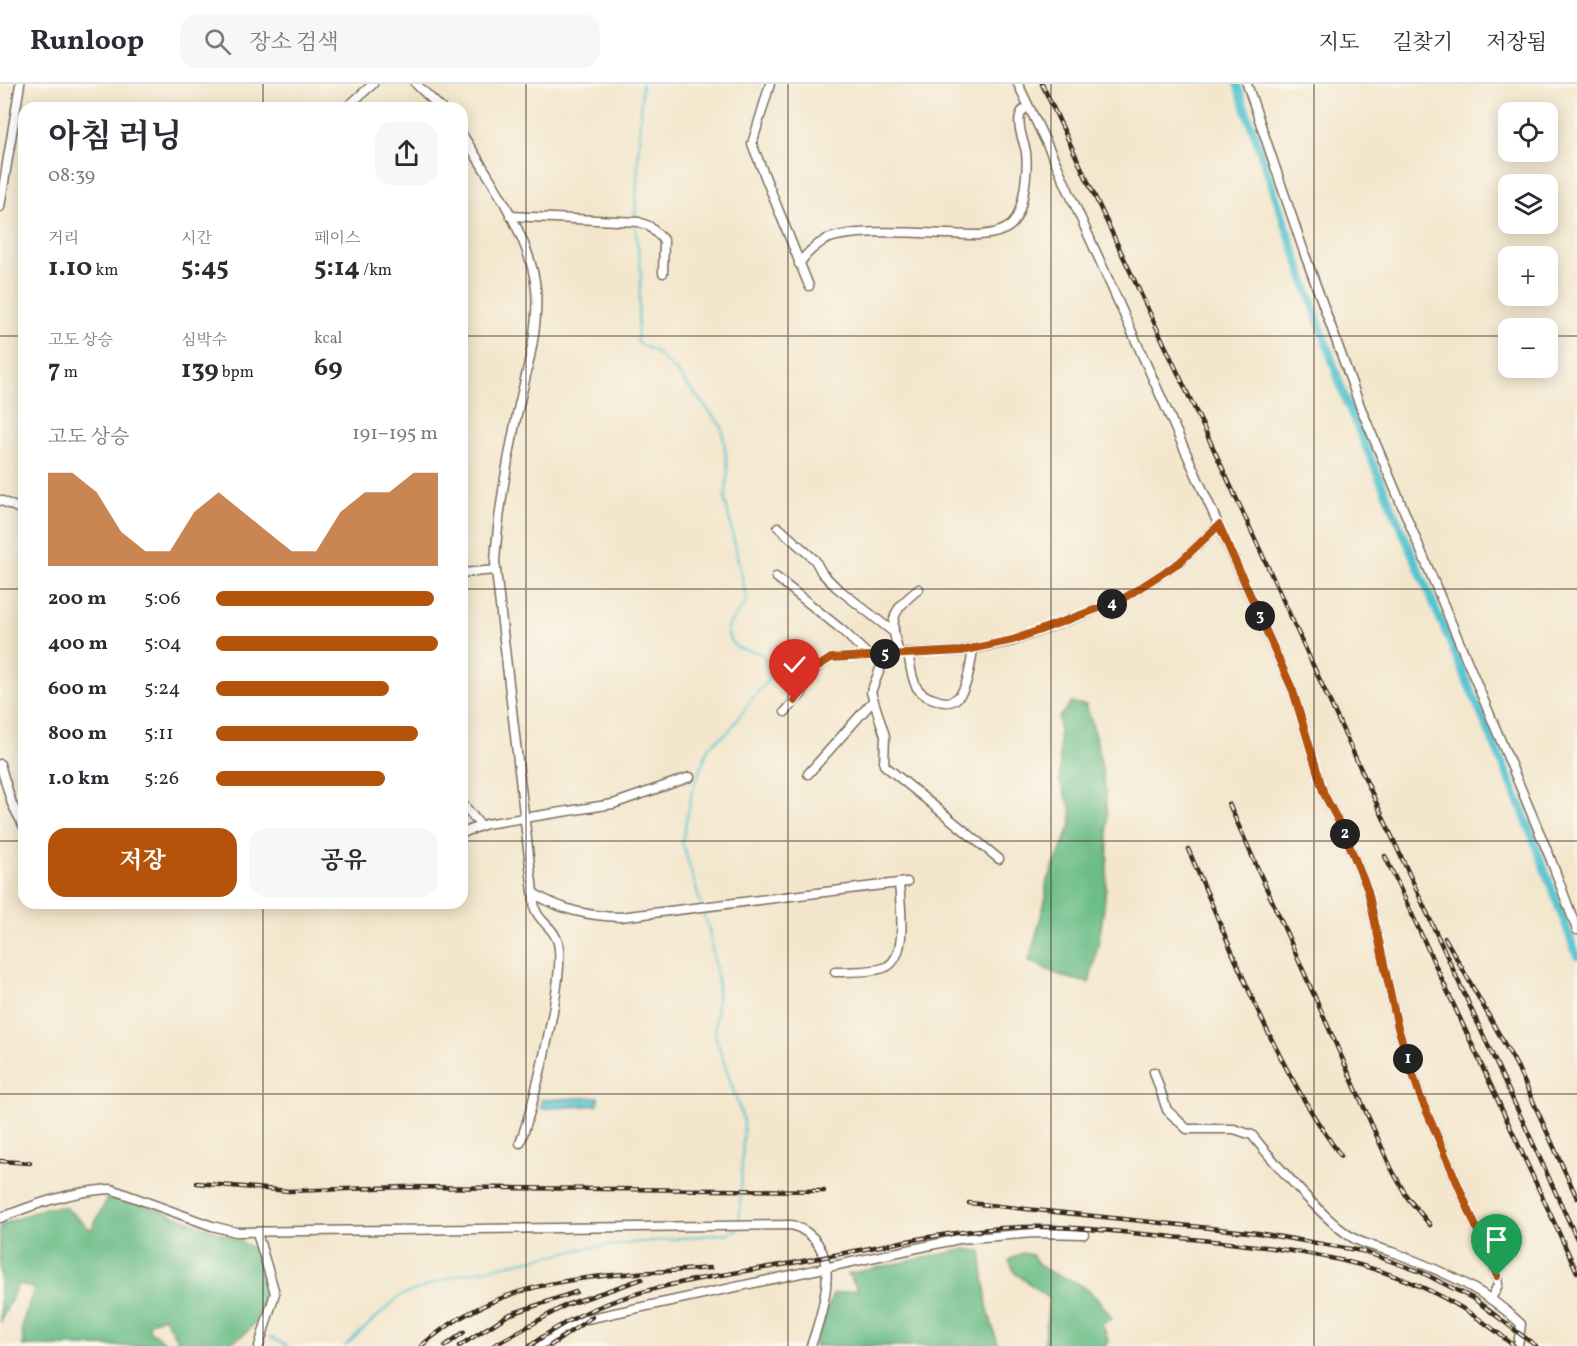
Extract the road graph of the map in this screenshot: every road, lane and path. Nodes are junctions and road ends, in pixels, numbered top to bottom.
1 (20, 84) edge
2 (373, 84) edge
3 (416, 84) edge
4 (771, 84) edge
5 (1018, 84) edge
6 (1247, 84) edge
7 (353, 102) edge
8 (435, 102) edge
9 (1028, 107) junction
10 (468, 144) edge
11 (0, 207) edge
12 (510, 216) junction
13 (799, 264) junction
14 (663, 273) dead end
15 (808, 286) dead end
16 (0, 500) edge
17 (18, 508) edge
18 (1219, 525) junction
19 (778, 527) dead end
20 (496, 570) junction
21 (468, 572) edge
22 (776, 577) dead end
23 (919, 589) dead end
24 (892, 631) junction
25 (973, 650) junction
26 (904, 652) junction
27 (886, 654) junction
28 (868, 655) junction
29 (873, 701) junction
30 (785, 712) dead end
31 (0, 764) edge
32 (808, 774) dead end
33 (690, 777) dead end
34 (12, 804) junction
35 (18, 807) edge
36 (468, 810) edge
37 (18, 816) edge
38 (525, 819) junction
39 (481, 826) junction
40 (468, 831) edge
41 (999, 859) dead end
42 (533, 893) junction
43 (1577, 930) edge
44 (835, 972) dead end
45 (1154, 1072) dead end
46 (520, 1143) dead end
47 (0, 1218) edge
48 (257, 1233) junction
49 (1084, 1234) dead end
50 (827, 1266) junction
51 (1491, 1299) junction
52 (259, 1346) edge
53 (539, 1346) edge
54 (811, 1346) edge
55 (1518, 1346) edge

1 - 11 street
2 - 7 street
3 - 8 street
4 - 13 street
5 - 9 street
6 - 43 street
9 - 13 street
9 - 18 street
10 - 12 street
12 - 14 street
12 - 20 street
13 - 15 street
16 - 17 street
18 - 25 street
18 - 51 street
19 - 24 street
20 - 21 street
20 - 38 street
22 - 28 street
23 - 24 street
24 - 26 street
25 - 26 street
25 - 26 street
26 - 27 street
27 - 28 street
27 - 29 street
28 - 30 street
29 - 32 street
29 - 41 street
31 - 34 street
33 - 38 street
34 - 35 street
34 - 37 street
36 - 39 street
38 - 39 street
38 - 42 street
39 - 40 street
42 - 44 street
42 - 46 street
45 - 51 street
47 - 48 street
48 - 50 street
48 - 52 street
49 - 50 street
50 - 53 street
50 - 54 street
51 - 55 street

